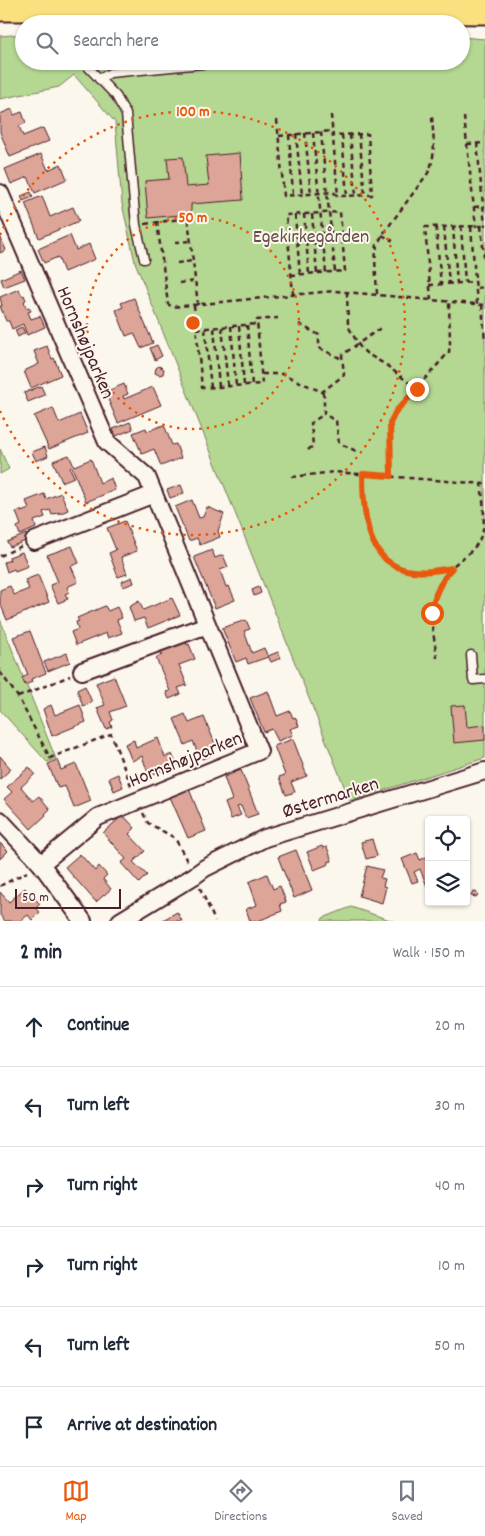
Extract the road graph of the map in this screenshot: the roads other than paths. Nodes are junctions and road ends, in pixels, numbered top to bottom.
1 (83, 7) edge
2 (0, 8) edge
3 (485, 12) edge
4 (92, 70) edge
5 (141, 70) edge
6 (99, 79) junction
7 (0, 193) edge
8 (144, 259) dead end
9 (154, 494) junction
10 (34, 541) road end
11 (207, 625) junction
12 (471, 655) dead end
13 (82, 671) road end
14 (485, 679) edge
15 (485, 770) edge
16 (0, 820) edge
17 (41, 864) junction
18 (83, 921) edge
19 (120, 921) edge

1 - 2 main road
1 - 3 main road
4 - 6 lane
5 - 6 lane
6 - 8 lane
7 - 9 street, Hornshøjparken
9 - 10 street
9 - 11 street, Hornshøjparken
11 - 13 street
11 - 17 street, Hornshøjparken
12 - 14 lane
15 - 19 street, Østermarken
16 - 17 street
17 - 18 street

